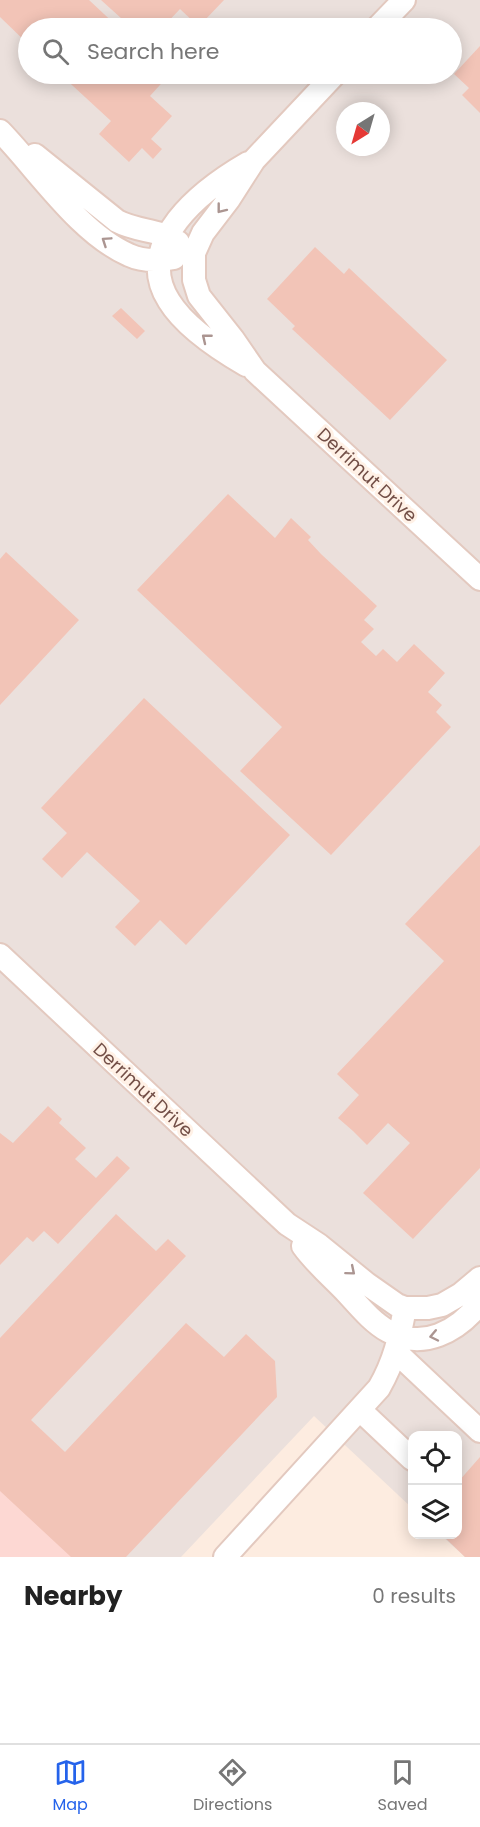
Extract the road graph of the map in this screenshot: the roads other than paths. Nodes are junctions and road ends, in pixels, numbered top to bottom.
1 (404, 0) edge
2 (387, 18) edge
3 (326, 84) edge
4 (1, 132) edge
5 (254, 160) junction
6 (167, 234) junction
7 (194, 253) junction
8 (159, 261) junction
9 (255, 371) junction
10 (480, 579) edge
11 (0, 955) edge
12 (287, 1224) junction
13 (480, 1278) edge
14 (480, 1303) edge
15 (405, 1308) junction
16 (398, 1344) junction
17 (360, 1410) junction
18 (480, 1431) edge
19 (408, 1455) edge
20 (225, 1557) edge

1 - 2 street
3 - 5 street, Derrimut Drive
4 - 6 street
8 -> 4 street
5 - 6 street, Derrimut Drive
5 -> 7 street, Derrimut Drive
6 - 7 street
6 - 8 street, Derrimut Drive
7 - 8 street
7 - 9 street, Derrimut Drive
9 -> 8 street, Derrimut Drive
9 - 10 street, Derrimut Drive
11 - 12 street, Derrimut Drive
12 -> 15 street, Derrimut Drive
12 - 16 street, Derrimut Drive
13 - 15 street
14 -> 16 street, Derrimut Drive
15 - 16 street
16 - 17 street
16 - 18 street
17 - 19 street
17 - 20 street

